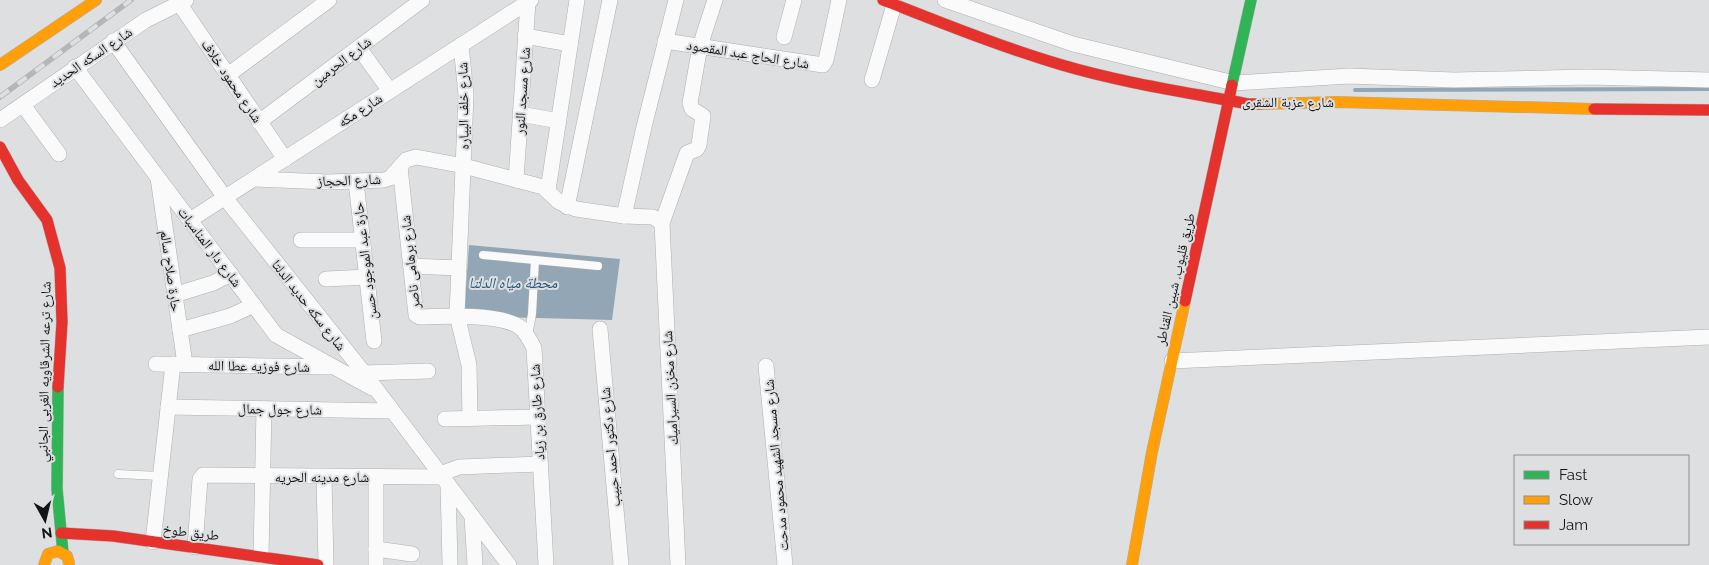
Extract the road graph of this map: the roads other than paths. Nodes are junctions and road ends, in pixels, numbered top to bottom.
1 (96, 0) edge
2 (329, 0) edge
3 (422, 0) edge
4 (577, 0) edge
5 (610, 0) edge
6 (676, 0) edge
7 (715, 0) edge
8 (794, 0) edge
9 (839, 0) edge
10 (945, 0) edge
11 (1251, 0) edge
12 (529, 1) edge
13 (182, 2) edge
14 (888, 2) edge
15 (525, 36) junction
16 (784, 37) dead end
17 (666, 41) junction
18 (113, 42) junction
19 (570, 44) junction
20 (461, 45) junction
21 (700, 46) junction
22 (359, 48) junction
23 (0, 65) edge
24 (75, 67) junction
25 (228, 75) junction
26 (872, 80) dead end
27 (1709, 80) edge
28 (1234, 83) junction
29 (390, 91) junction
30 (1230, 102) junction
31 (23, 105) junction
32 (1709, 110) edge
33 (520, 114) junction
34 (0, 120) edge
35 (559, 121) junction
36 (260, 122) junction
37 (0, 147) edge
38 (59, 154) dead end
39 (285, 159) junction
40 (0, 166) edge
41 (464, 166) junction
42 (400, 167) junction
43 (158, 178) junction
44 (255, 179) junction
45 (516, 180) junction
46 (356, 182) junction
47 (548, 190) junction
48 (226, 199) junction
49 (567, 207) junction
50 (624, 216) junction
51 (190, 220) junction
52 (658, 220) junction
53 (301, 240) dead end
54 (363, 240) junction
55 (483, 254) dead end
56 (535, 260) junction
57 (410, 266) junction
58 (598, 266) dead end
59 (459, 268) junction
60 (231, 274) junction
61 (367, 276) junction
62 (326, 279) dead end
63 (174, 294) junction
64 (254, 305) junction
65 (457, 315) junction
66 (600, 329) dead end
67 (180, 330) junction
68 (528, 336) junction
69 (1709, 337) edge
70 (374, 341) dead end
71 (1172, 362) junction
72 (156, 364) dead end
73 (179, 364) junction
74 (766, 366) dead end
75 (332, 367) junction
76 (428, 371) dead end
77 (364, 373) junction
78 (377, 392) junction
79 (168, 407) junction
80 (264, 409) junction
81 (392, 411) junction
82 (538, 417) junction
83 (470, 418) junction
84 (445, 419) dead end
85 (46, 454) dead end
86 (540, 464) junction
87 (118, 474) dead end
88 (160, 476) junction
89 (263, 477) junction
90 (324, 477) junction
91 (376, 477) junction
92 (443, 478) junction
93 (472, 516) junction
94 (60, 533) junction
95 (153, 542) junction
96 (195, 547) junction
97 (376, 549) junction
98 (63, 553) junction
99 (412, 554) dead end
100 (47, 555) edge
101 (261, 556) junction
102 (69, 565) edge
103 (318, 565) edge
104 (326, 565) edge
105 (376, 565) edge
106 (450, 565) edge
107 (475, 565) edge
108 (509, 565) edge
109 (546, 565) edge
110 (621, 565) edge
111 (678, 565) edge
112 (785, 565) edge
113 (1132, 565) edge

1 - 23 street
2 - 25 street
3 - 22 street, شارع الحرمين
4 - 19 street
5 - 49 street
6 - 17 street
7 - 21 street
8 - 16 street
9 - 21 street, شارع الحاج عبد المقصود
10 - 28 street, شارع عزبة الشقرى
11 - 28 street, طريق قليوب, شبين القناطر
12 - 15 street, شارع مسجد النور
12 - 20 street, شارع مكه
13 - 18 street, شارع السكه الحديد
13 - 25 street, شارع محمود خلاف
14 - 26 street
14 - 30 street, شارع عزبة الشقرى
15 - 19 street
15 - 33 street, شارع مسجد النور
17 - 21 street, شارع الحاج عبد المقصود
17 - 50 street
18 - 24 street, شارع السكه الحديد
18 - 48 street, شارع سكه حديد الدلتا
19 - 35 street
20 - 29 street, شارع مكه
20 - 41 street, شارع خلف البياره
21 - 52 street
22 - 29 street
22 - 36 street, شارع الحرمين
24 - 31 street, شارع السكه الحديد
24 - 43 street, شارع دار المناسبات
25 - 36 street, شارع محمود خلاف
27 - 28 street, شارع عزبة الشقرى
28 - 30 street, طريق قليوب, شبين القناطر
29 - 39 street, شارع مكه
30 - 32 street, شارع عزبة الشقرى
30 - 71 street, طريق قليوب, شبين القناطر
31 - 34 street, شارع السكه الحديد
31 - 38 street
33 - 35 street
33 - 45 street, شارع مسجد النور
35 - 47 street
36 - 39 street, شارع محمود خلاف
37 - 94 street, شارع ترعه الشرقاويه الغربى الجانبي
39 - 44 street, شارع مكه
40 - 85 street
41 - 42 street, شارع الحجاز
41 - 45 street, شارع الحجاز
41 - 59 street, شارع خلف البياره
42 - 46 street, شارع الحجاز
42 - 57 street, شارع برهامى ناصر
43 - 51 street, شارع دار المناسبات
43 - 63 street, حارة صلاح سالم
44 - 46 street, شارع الحجاز
44 - 48 street, شارع مكه
45 - 47 street, شارع الحجاز
46 - 54 street, حارة عبد الموجود حسن
47 - 49 street
48 - 51 street, شارع مكه
48 - 77 street, شارع سكه حديد الدلتا
49 - 50 street
50 - 52 street
51 - 60 street, شارع دار المناسبات
52 - 111 street, شارع مخزن السيراميك
53 - 54 street
54 - 61 street, حارة عبد الموجود حسن
55 - 56 lane
56 - 58 lane
56 - 68 lane
57 - 59 street
57 - 65 street, شارع برهامى ناصر
59 - 65 street, شارع خلف البياره
60 - 63 street
60 - 64 street, شارع دار المناسبات
61 - 62 street
61 - 70 street, حارة عبد الموجود حسن
63 - 67 street, حارة صلاح سالم
64 - 67 street
64 - 75 street, شارع دار المناسبات
65 - 68 street
65 - 83 street, شارع خلف البياره
66 - 110 street, شارع دكتور احمد حبيب
67 - 73 street, حارة صلاح سالم
68 - 82 street, شارع طارق بن زياد
69 - 71 street
71 - 113 street, طريق قليوب, شبين القناطر
72 - 73 street, شارع فوزيه عطا الله
73 - 75 street, شارع فوزيه عطا الله
73 - 79 street, حارة صلاح سالم
74 - 112 street, شارع مسجد الشهيد محمود مدحت
75 - 78 street, شارع دار المناسبات
76 - 77 street
77 - 78 street, شارع سكه حديد الدلتا
78 - 81 street, شارع سكه حديد الدلتا
79 - 80 street, شارع جول جمال
79 - 88 street, حارة صلاح سالم
80 - 81 street, شارع جول جمال
80 - 89 street
81 - 92 street, شارع سكه حديد الدلتا
82 - 83 street
82 - 86 street, شارع طارق بن زياد
83 - 84 street
86 - 92 street, شارع مدينه الحريه
86 - 109 street, شارع طارق بن زياد
87 - 88 lane
88 - 95 street, حارة صلاح سالم
89 - 90 street, شارع مدينه الحريه
89 - 96 street, شارع مدينه الحريه
89 - 101 street
90 - 91 street, شارع مدينه الحريه
90 - 104 street
91 - 92 street, شارع مدينه الحريه
91 - 97 street
92 - 93 street, شارع سكه حديد الدلتا
92 - 106 street
93 - 107 street
93 - 108 street, شارع سكه حديد الدلتا
94 - 95 street, طريق طوخ
94 - 98 street, شارع ترعه الشرقاويه الغربى الجانبي
95 - 96 street, طريق طوخ
96 - 101 street, طريق طوخ
97 - 99 street
97 - 105 street
98 - 100 street
98 - 102 street, شارع ترعه الشرقاويه الغربى الجانبي
101 - 103 street, طريق طوخ

